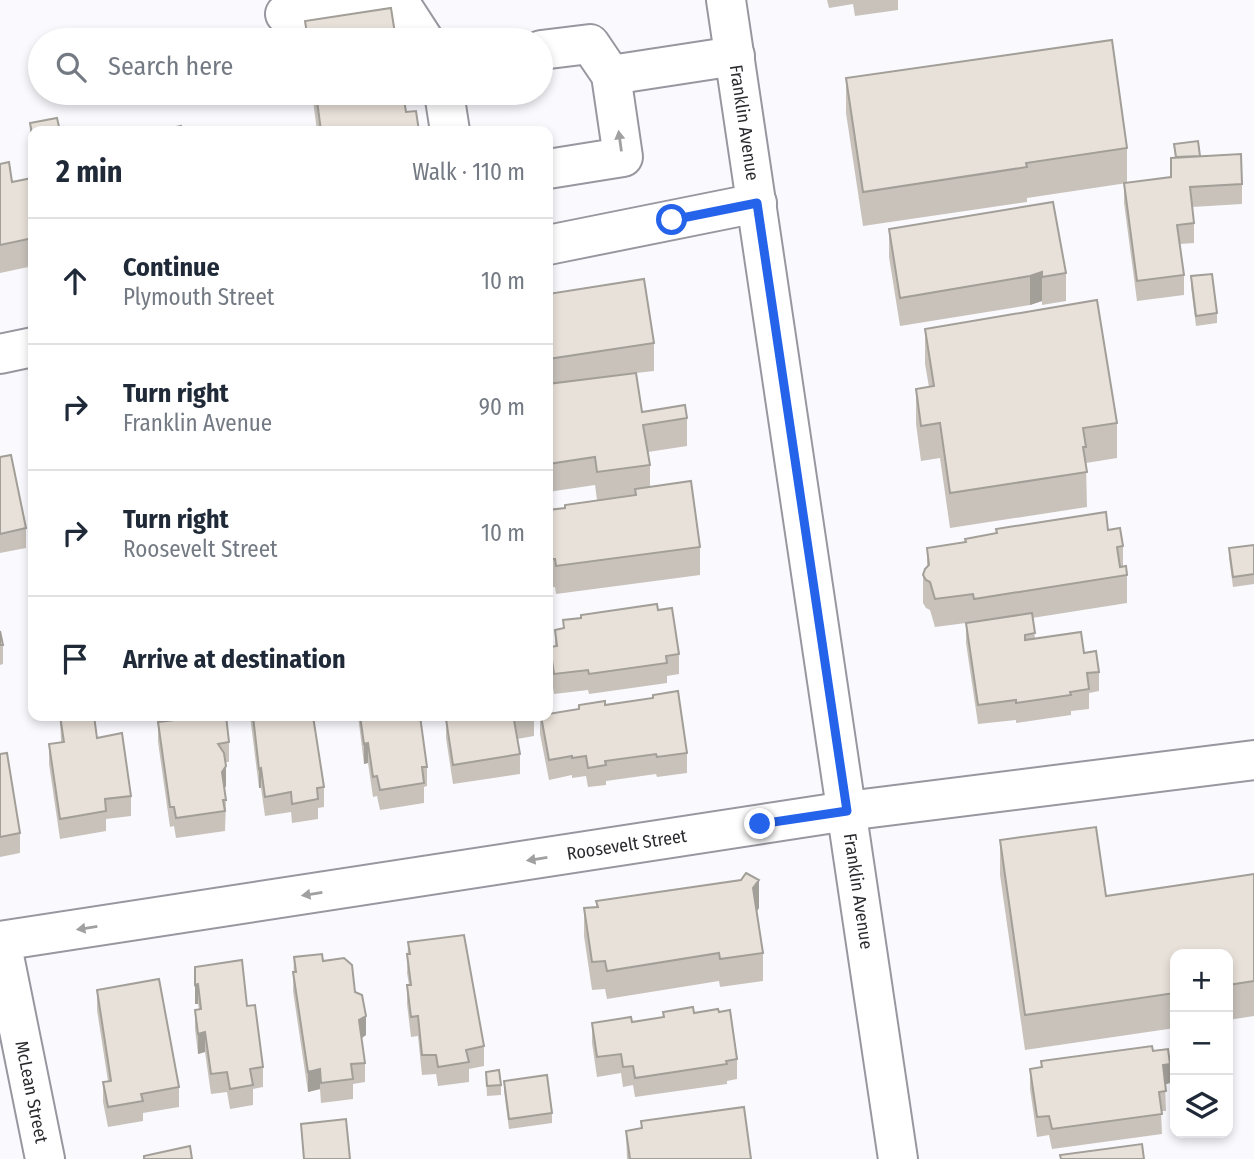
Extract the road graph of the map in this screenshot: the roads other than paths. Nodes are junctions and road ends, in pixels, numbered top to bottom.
1 (382, 0) edge
2 (398, 0) edge
3 (726, 0) edge
4 (285, 14) dead end
5 (417, 28) edge
6 (553, 49) edge
7 (735, 56) junction
8 (611, 75) junction
9 (446, 105) edge
10 (449, 126) edge
11 (553, 168) edge
12 (757, 203) junction
13 (553, 244) edge
14 (28, 348) edge
15 (0, 354) edge
16 (1254, 760) edge
17 (847, 811) junction
18 (1, 941) edge
19 (45, 1159) edge
20 (898, 1159) edge

1 - 4 street
2 - 5 street
3 - 7 street, Franklin Avenue
6 - 8 street
7 - 8 street
7 - 12 street, Franklin Avenue
11 -> 8 street
9 - 10 street
12 - 13 street
12 - 17 street, Franklin Avenue
14 - 15 street
16 - 17 street, Roosevelt Street
17 -> 18 street, Roosevelt Street
17 - 20 street, Franklin Avenue
18 - 19 street, McLean Street

